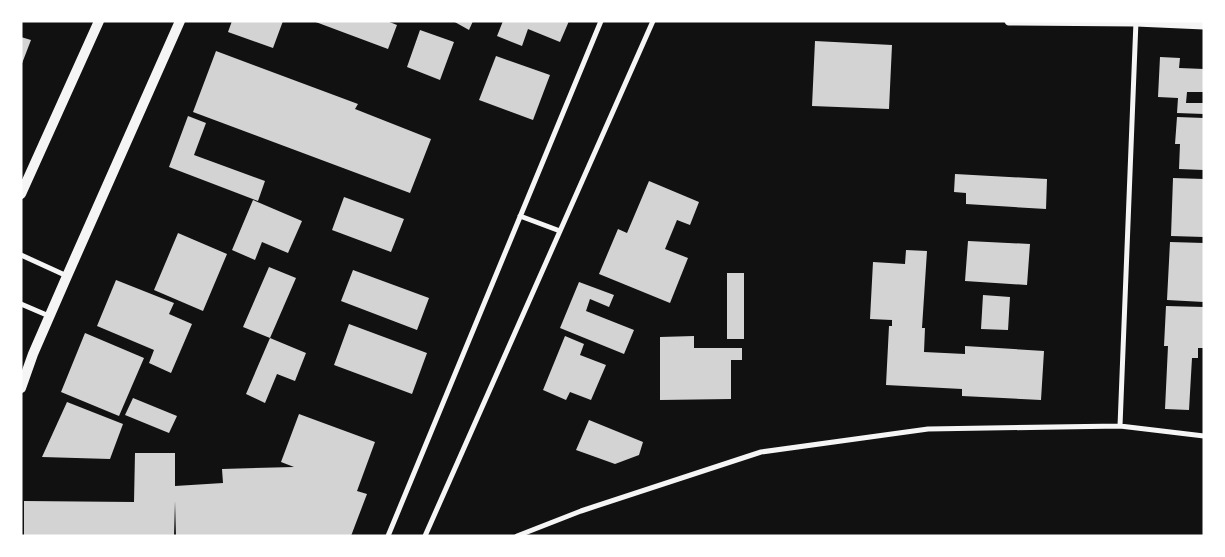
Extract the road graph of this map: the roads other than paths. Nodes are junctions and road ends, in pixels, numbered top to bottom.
1 (99, 21) edge
2 (180, 21) edge
3 (601, 21) edge
4 (653, 21) edge
5 (1009, 21) edge
6 (1136, 22) edge
7 (1204, 25) edge
8 (21, 194) edge
9 (520, 216) junction
10 (560, 231) junction
11 (21, 255) edge
12 (67, 276) junction
13 (21, 304) edge
14 (50, 316) junction
15 (21, 388) edge
16 (1120, 426) junction
17 (1204, 436) edge
18 (388, 536) edge
19 (425, 536) edge
20 (517, 536) edge

1 - 8 main road
2 - 12 main road
3 - 9 street
4 - 10 street
5 - 6 street
6 - 7 street
6 - 16 street
9 - 10 street
9 - 18 street
10 - 19 street
11 - 12 street
12 - 14 main road
13 - 14 street
14 - 15 main road
16 - 17 street
16 - 20 street

